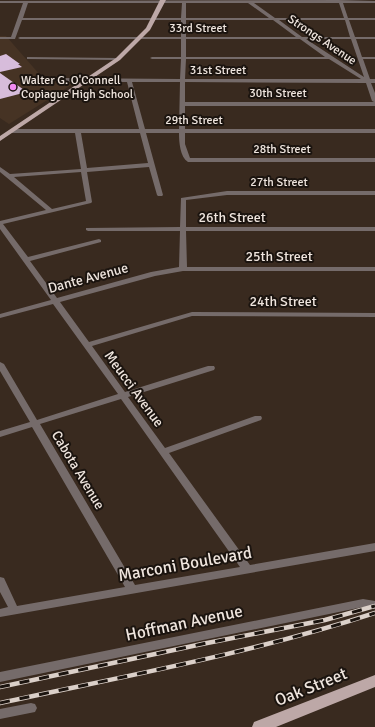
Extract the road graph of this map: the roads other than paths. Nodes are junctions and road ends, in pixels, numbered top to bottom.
1 (163, 1) edge
2 (248, 1) edge
3 (340, 1) edge
4 (0, 2) edge
5 (26, 2) junction
6 (184, 2) junction
7 (375, 2) edge
8 (23, 19) dead end
9 (153, 19) junction
10 (183, 19) junction
11 (274, 19) junction
12 (347, 19) junction
13 (375, 19) edge
14 (0, 38) edge
15 (20, 38) dead end
16 (140, 38) junction
17 (184, 38) junction
18 (300, 38) junction
19 (353, 38) junction
20 (375, 38) edge
21 (29, 58) dead end
22 (152, 58) dead end
23 (183, 58) junction
24 (330, 58) junction
25 (360, 58) junction
26 (375, 58) edge
27 (118, 59) junction
28 (60, 80) dead end
29 (86, 80) junction
30 (129, 80) junction
31 (182, 80) junction
32 (368, 81) junction
33 (375, 81) edge
34 (375, 86) edge
35 (375, 101) edge
36 (182, 104) junction
37 (375, 104) edge
38 (12, 131) junction
39 (78, 131) junction
40 (142, 131) junction
41 (182, 131) junction
42 (375, 131) edge
43 (0, 139) edge
44 (375, 160) edge
45 (151, 165) junction
46 (0, 169) edge
47 (84, 170) junction
48 (9, 176) junction
49 (375, 193) edge
50 (160, 195) dead end
51 (51, 211) junction
52 (0, 224) edge
53 (88, 229) dead end
54 (183, 229) junction
55 (375, 229) edge
56 (99, 242) dead end
57 (26, 260) junction
58 (184, 269) junction
59 (375, 269) edge
60 (55, 300) junction
61 (375, 315) edge
62 (0, 316) edge
63 (86, 345) junction
64 (0, 364) edge
65 (211, 368) dead end
66 (123, 396) junction
67 (258, 418) dead end
68 (34, 423) junction
69 (0, 434) edge
70 (163, 452) junction
71 (375, 546) edge
72 (247, 569) junction
73 (0, 581) edge
74 (132, 589) junction
75 (375, 605) edge
76 (14, 610) junction
77 (0, 613) edge
78 (0, 677) edge
79 (375, 680) edge
80 (31, 708) dead end
81 (0, 714) edge
82 (260, 727) edge

1 - 5 street
1 - 6 street
1 - 9 main road
2 - 3 street
2 - 6 street
2 - 11 street, Strongs Avenue
3 - 7 street
3 - 12 street
4 - 5 street
5 - 14 street
6 - 10 street
8 - 9 street
9 - 10 street
9 - 16 main road
10 - 11 street
10 - 17 street
11 - 12 street
11 - 18 street, Strongs Avenue
12 - 13 street
12 - 19 street
15 - 16 street, 33rd Street
16 - 17 street, 33rd Street
16 - 27 main road
17 - 18 street, 33rd Street
17 - 23 street
18 - 19 street, 33rd Street
18 - 24 street, Strongs Avenue
19 - 20 street, 33rd Street
19 - 25 street
21 - 27 street
22 - 23 street
23 - 24 street
23 - 31 street
24 - 32 street, Strongs Avenue
25 - 26 street
25 - 32 street
27 - 29 main road
28 - 29 street, 31st Street
29 - 30 street, 31st Street
29 - 38 main road
30 - 31 street, 31st Street
30 - 40 street
31 - 32 street, 31st Street
31 - 36 street
32 - 33 street, 31st Street
32 - 34 street, Strongs Avenue
32 - 35 street
36 - 37 street, 30th Street
36 - 41 street
38 - 39 street, 29th Street
38 - 43 main road
39 - 40 street, 29th Street
39 - 47 street
40 - 41 street, 29th Street
40 - 45 street
41 - 42 street, 29th Street
41 - 44 street, 28th Street
45 - 47 street
45 - 50 street
46 - 48 street
47 - 48 street
47 - 51 street
48 - 51 street
49 - 54 street, 27th Street
51 - 52 street
52 - 57 street, Meucci Avenue
53 - 54 street, 26th Street
54 - 55 street, 26th Street
54 - 58 street
56 - 57 street
57 - 60 street, Meucci Avenue
58 - 59 street, 25th Street
58 - 60 street, Dante Avenue
60 - 62 street, Dante Avenue
60 - 63 street, Meucci Avenue
61 - 63 street, 24th Street
63 - 66 street, Meucci Avenue
64 - 68 street, Cabota Avenue
65 - 66 street
66 - 68 street
66 - 70 street, Meucci Avenue
67 - 70 street
68 - 69 street
68 - 74 street, Cabota Avenue
70 - 72 street, Meucci Avenue
71 - 72 street, Marconi Boulevard
72 - 74 street, Marconi Boulevard
73 - 76 street
74 - 76 street, Marconi Boulevard
75 - 78 street, Hoffman Avenue
76 - 77 street, Marconi Boulevard
79 - 82 main road, Oak Street
80 - 81 street

